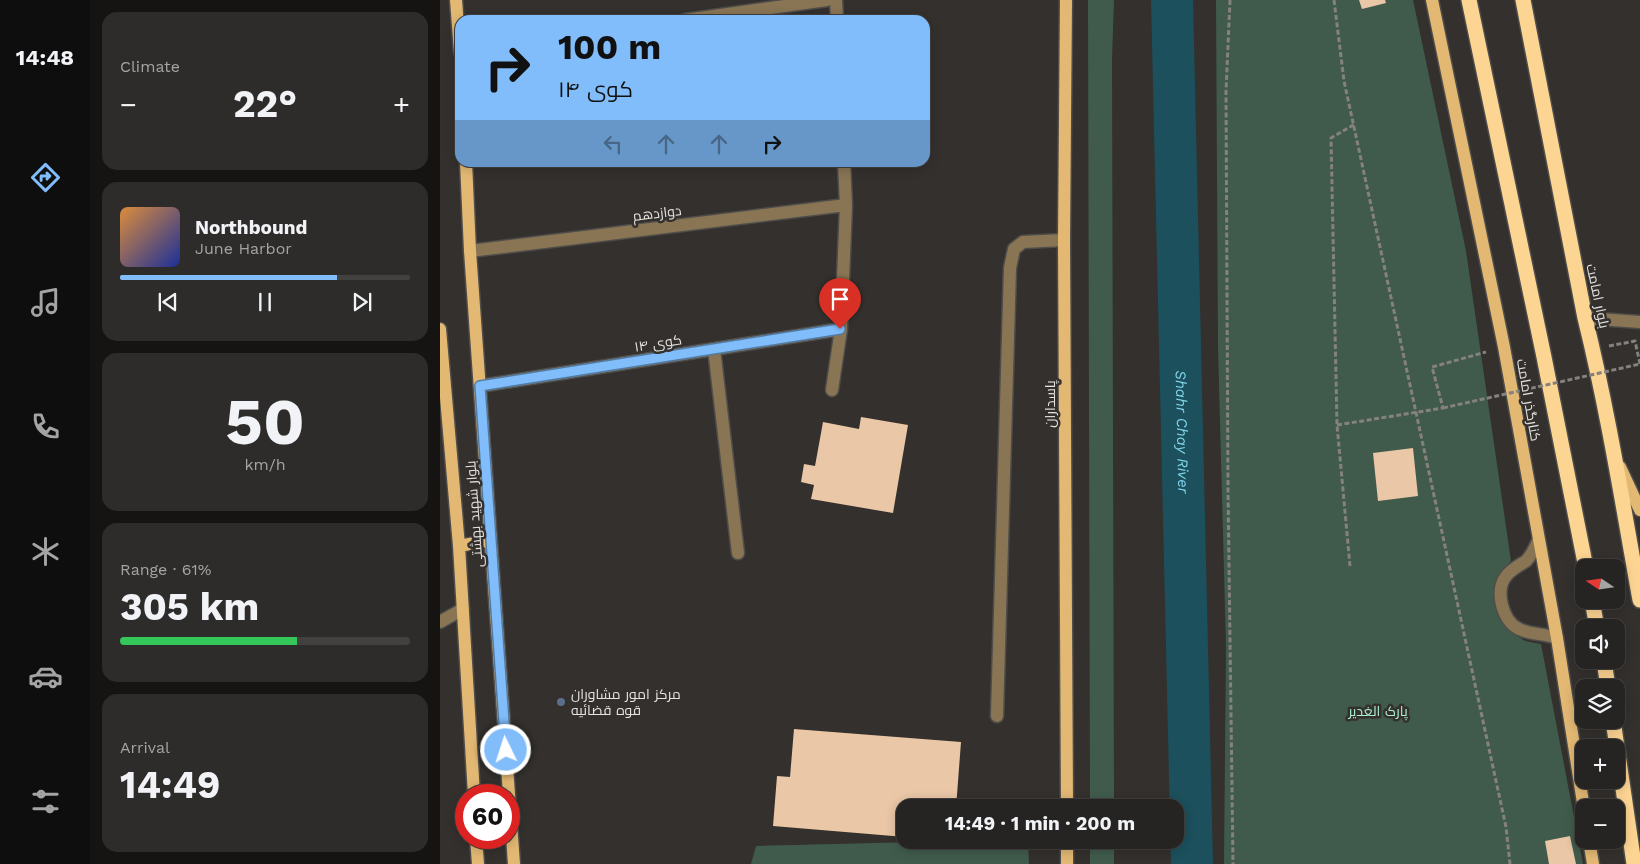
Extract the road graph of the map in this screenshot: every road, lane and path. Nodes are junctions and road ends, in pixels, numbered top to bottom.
1 (456, 0) edge
2 (827, 0) edge
3 (836, 0) edge
4 (1066, 0) edge
5 (1230, 0) edge
6 (1334, 0) edge
7 (1432, 0) edge
8 (1469, 0) edge
9 (1523, 0) edge
10 (457, 15) edge
11 (720, 15) edge
12 (837, 15) edge
13 (1354, 124) junction
14 (466, 167) edge
15 (844, 167) edge
16 (846, 205) junction
17 (1064, 240) junction
18 (470, 250) junction
19 (1585, 318) junction
20 (1640, 322) edge
21 (440, 329) edge
22 (840, 329) junction
23 (1504, 347) junction
24 (714, 349) junction
25 (1592, 349) junction
26 (1640, 364) edge
27 (480, 386) junction
28 (832, 390) dead end
29 (1443, 408) junction
30 (1415, 411) junction
31 (1337, 425) junction
32 (1612, 451) junction
33 (1640, 510) edge
34 (491, 540) junction
35 (1538, 541) junction
36 (459, 546) junction
37 (738, 552) dead end
38 (1584, 559) edge
39 (1350, 566) dead end
40 (1640, 600) edge
41 (463, 609) junction
42 (440, 622) edge
43 (1556, 638) junction
44 (997, 716) dead end
45 (1614, 729) edge
46 (473, 784) edge
47 (1067, 799) edge
48 (1583, 799) edge
49 (477, 849) edge
50 (1067, 849) edge
51 (1590, 849) edge
52 (478, 864) edge
53 (514, 864) edge
54 (1067, 864) edge
55 (1233, 864) edge
56 (1510, 864) edge
57 (1593, 864) edge
58 (1634, 864) edge

1 - 10 main road
2 - 11 street
3 - 12 street
4 - 17 main road, پاسداران
5 - 55 path
6 - 13 path
7 - 23 main road, کنارگذر امامت
8 - 38 highway
9 - 19 highway, بلوار امامت
13 - 30 path
13 - 31 path
14 - 18 main road, بلوار شهید بهشتی
15 - 16 street
16 - 18 street, دوازدهم
16 - 22 street
17 - 44 street
17 - 47 main road, پاسداران
18 - 27 main road, بلوار شهید بهشتی
19 - 20 street
19 - 25 highway, بلوار امامت
21 - 36 main road, بلوار شهید بهشتی
22 - 24 street, کوی ۱۴
22 - 28 street
23 - 29 path
23 - 35 main road, کنارگذر امامت
24 - 27 street, کوی ۱۴
24 - 37 street
25 - 26 path
25 - 32 highway, بلوار امامت
26 - 29 path, bridge
27 - 34 main road, بلوار شهید بهشتی
29 - 30 path
30 - 31 path
30 - 56 path
31 - 39 path
32 - 33 main road
32 - 40 highway, بلوار امامت
34 - 36 main road
34 - 53 main road, بلوار شهید بهشتی
35 - 43 main road, کنارگذر امامت
35 - 43 street
36 - 41 main road, بلوار شهید بهشتی
41 - 42 street
41 - 46 main road, بلوار شهید بهشتی
43 - 48 main road, کنارگذر امامت
45 - 58 highway
49 - 52 main road
50 - 54 main road
51 - 57 main road

